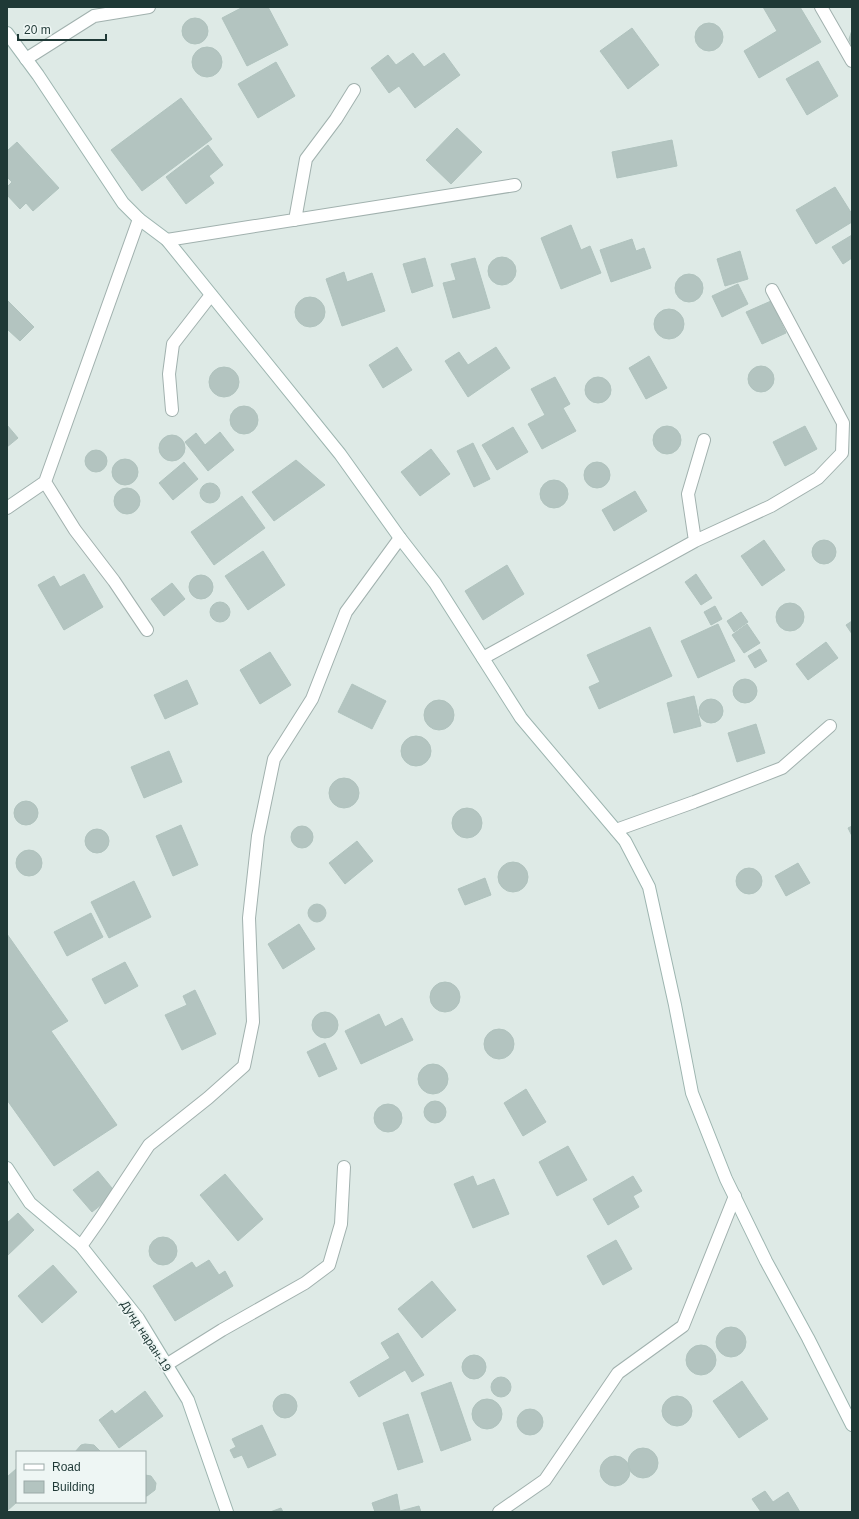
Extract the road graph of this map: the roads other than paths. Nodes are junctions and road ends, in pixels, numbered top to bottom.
1 (149, 7) edge
2 (821, 7) edge
3 (7, 34) edge
4 (26, 59) junction
5 (852, 61) edge
6 (354, 90) dead end
7 (515, 185) dead end
8 (139, 220) junction
9 (295, 220) junction
10 (166, 240) junction
11 (772, 290) dead end
12 (211, 295) junction
13 (172, 410) dead end
14 (704, 440) dead end
15 (45, 482) junction
16 (7, 508) edge
17 (400, 538) junction
18 (695, 541) junction
19 (147, 630) dead end
20 (483, 658) junction
21 (830, 726) dead end
22 (616, 830) junction
23 (344, 1167) dead end
24 (7, 1168) edge
25 (734, 1196) junction
26 (81, 1246) junction
27 (166, 1365) junction
28 (852, 1426) edge
29 (227, 1512) edge
30 (499, 1512) edge

1 - 4 street
2 - 5 street
3 - 4 street
4 - 8 street
6 - 9 street
7 - 9 street
8 - 10 street
8 - 15 street
9 - 10 street
10 - 12 street
11 - 18 street
12 - 13 street
12 - 17 street
14 - 18 street
15 - 16 street
15 - 19 street
17 - 20 street
17 - 26 street
18 - 20 street
20 - 22 street
21 - 22 street
22 - 25 street
23 - 27 street
24 - 26 street, Дунд наран-19
25 - 28 street
25 - 30 street
26 - 27 street, Дунд наран-19
27 - 29 street, Дунд наран-19

